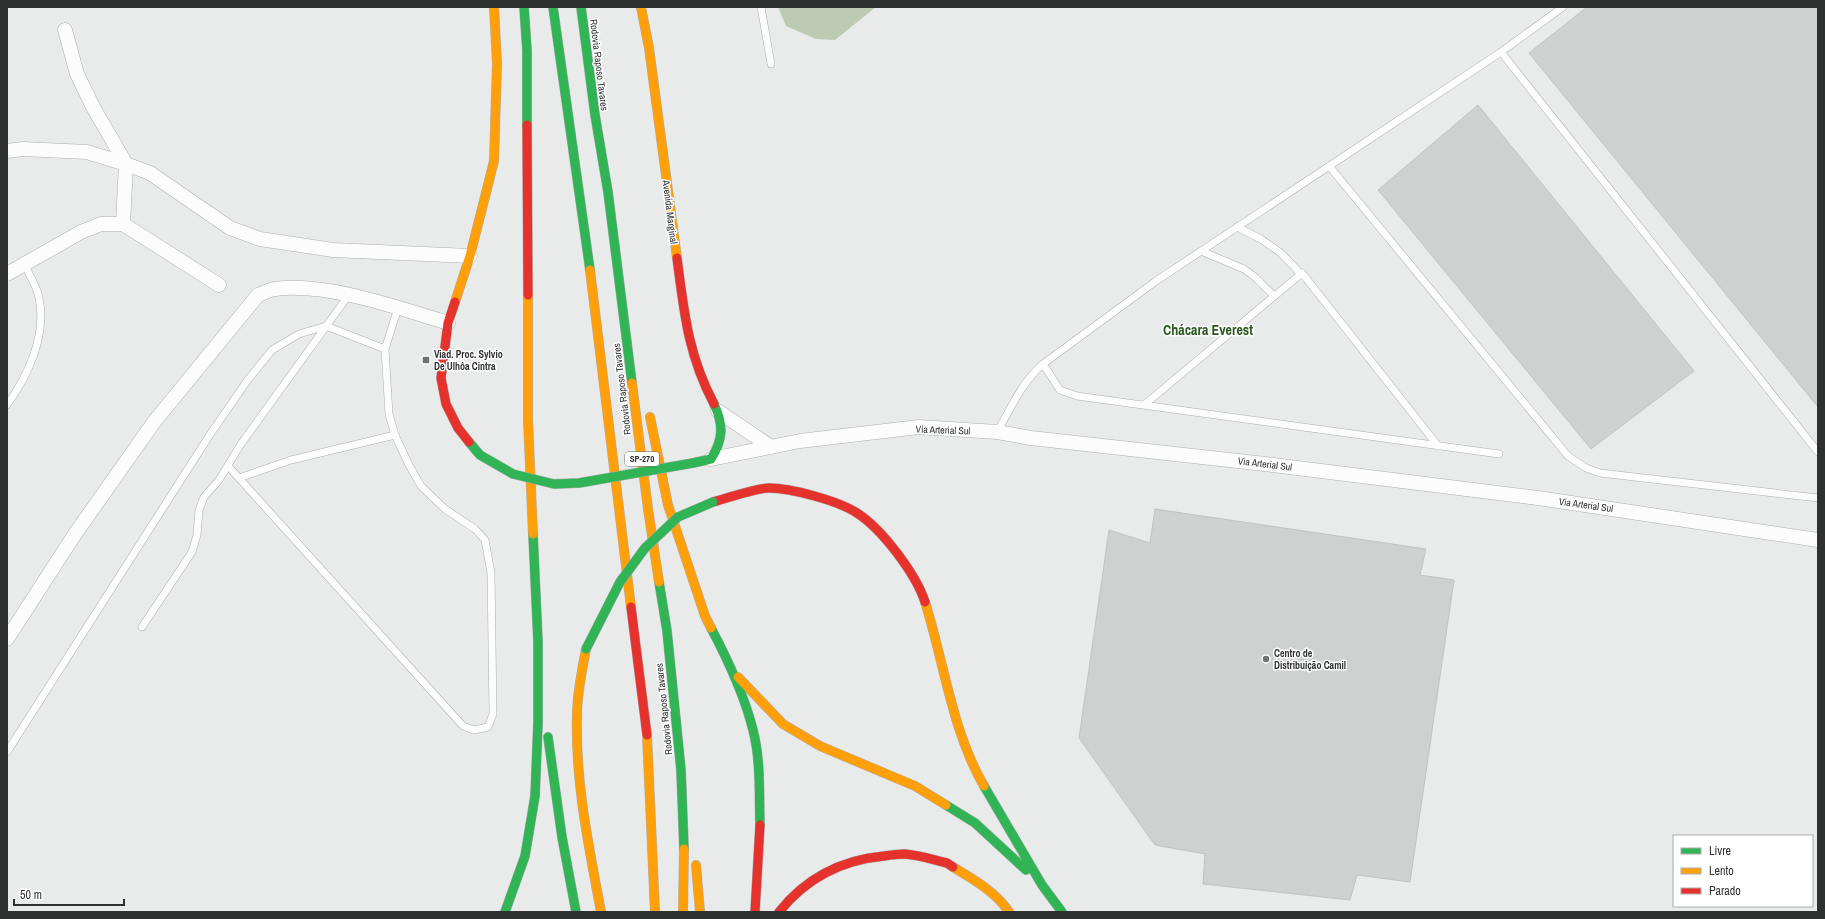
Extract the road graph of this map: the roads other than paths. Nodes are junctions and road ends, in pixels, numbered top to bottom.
1 (494, 7) edge
2 (524, 7) edge
3 (553, 7) edge
4 (581, 7) edge
5 (641, 7) edge
6 (761, 7) edge
7 (1563, 7) edge
8 (65, 30) dead end
9 (1501, 52) junction
10 (771, 64) dead end
11 (7, 151) edge
12 (126, 164) junction
13 (1329, 166) junction
14 (123, 224) junction
15 (1237, 227) junction
16 (615, 248) junction
17 (1201, 251) junction
18 (470, 256) junction
19 (24, 264) junction
20 (1300, 273) junction
21 (7, 274) edge
22 (219, 285) dead end
23 (348, 296) junction
24 (1274, 296) junction
25 (398, 308) junction
26 (448, 323) junction
27 (326, 326) junction
28 (385, 349) junction
29 (1043, 364) junction
30 (640, 373) dead end
31 (7, 405) edge
32 (1144, 405) junction
33 (718, 411) junction
34 (648, 412) dead end
35 (997, 432) junction
36 (395, 435) junction
37 (1438, 446) junction
38 (771, 447) junction
39 (1818, 452) edge
40 (1499, 454) dead end
41 (711, 459) junction
42 (228, 466) junction
43 (239, 478) junction
44 (1818, 498) edge
45 (1818, 540) edge
46 (142, 627) dead end
47 (7, 639) edge
48 (538, 642) junction
49 (733, 671) junction
50 (7, 752) edge
51 (681, 770) junction
52 (693, 840) dead end
53 (696, 855) dead end
54 (1042, 885) junction
55 (505, 912) edge
56 (576, 912) edge
57 (601, 912) edge
58 (654, 912) edge
59 (683, 912) edge
60 (700, 912) edge
61 (755, 912) edge
62 (779, 912) edge
63 (1009, 912) edge
64 (1062, 912) edge

1 - 18 main road
2 - 48 main road
3 - 58 main road, Rodovia Raposo Tavares / SP-270
4 - 16 main road, Rodovia Raposo Tavares / SP-270
5 - 33 main road, Avenida Marginal
6 - 10 lane
7 - 9 lane
8 - 12 street
9 - 13 lane
9 - 39 lane
11 - 12 street
12 - 14 street
12 - 18 street
13 - 15 lane
13 - 44 lane
14 - 19 street
14 - 22 street
15 - 17 lane
15 - 20 lane
16 - 30 main road
16 - 51 main road, Rodovia Raposo Tavares / SP-270
17 - 24 lane
17 - 29 lane
18 - 26 main road
19 - 21 street
19 - 31 lane
20 - 24 lane
20 - 37 lane
23 - 25 street
23 - 27 lane
23 - 47 street
24 - 32 lane
25 - 26 street
25 - 28 lane
26 - 41 main road, bridge
27 - 28 lane
27 - 42 lane
27 - 50 lane
28 - 36 lane
29 - 32 lane
29 - 35 lane
32 - 37 lane
33 - 38 street, Avenida Marginal
33 - 41 main road, Avenida Marginal
34 - 49 main road
35 - 38 street, Via Arterial Sul
35 - 45 street, Via Arterial Sul
36 - 43 lane
36 - 43 lane
37 - 40 lane
38 - 41 street, Via Arterial Sul
42 - 43 lane
42 - 46 lane
48 - 55 main road
48 - 56 main road
49 - 54 main road
49 - 61 main road
51 - 52 main road
51 - 59 main road, Rodovia Raposo Tavares / SP-270
53 - 60 main road
54 - 57 main road, bridge
54 - 64 main road
62 - 63 main road

